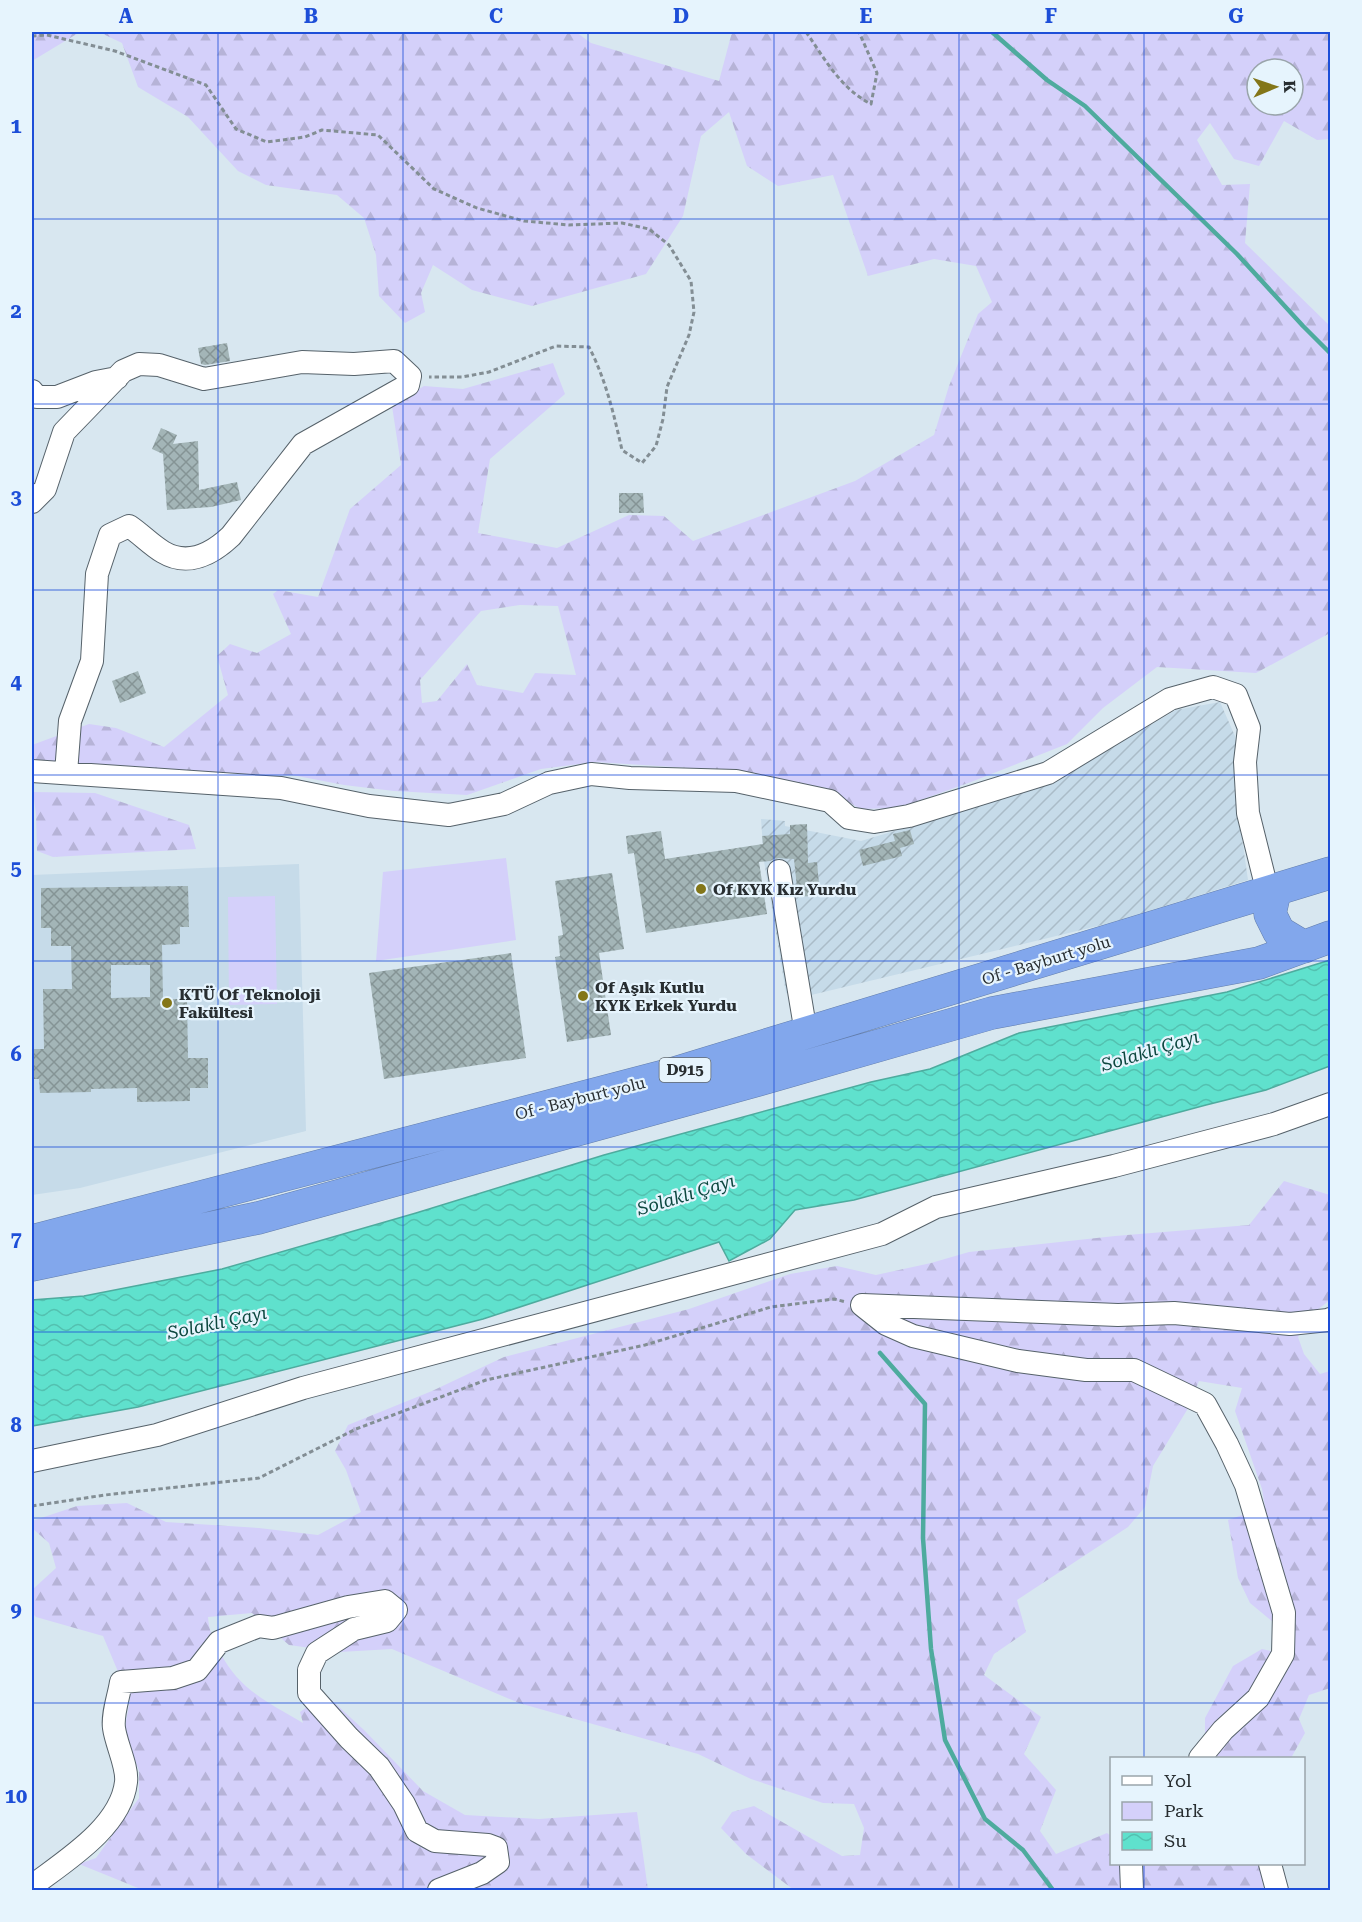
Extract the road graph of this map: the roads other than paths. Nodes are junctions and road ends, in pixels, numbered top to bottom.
1 (117, 378) junction
2 (32, 391) edge
3 (32, 502) edge
4 (32, 771) edge
5 (66, 773) junction
6 (779, 872) dead end
7 (1329, 876) edge
8 (1272, 892) junction
9 (1317, 942) edge
10 (806, 1033) junction
11 (1330, 1104) edge
12 (32, 1241) edge
13 (32, 1265) edge
14 (1330, 1318) edge
15 (32, 1461) edge
16 (1201, 1757) edge
17 (1131, 1865) edge
18 (1271, 1865) edge
19 (32, 1886) edge
20 (439, 1890) edge
21 (1132, 1890) edge
22 (1277, 1890) edge

1 - 2 street
1 - 3 street
1 - 5 street
4 - 5 street
5 - 8 street
6 - 10 street
7 - 8 highway, Of - Bayburt yolu / D915
8 - 9 highway
8 - 10 highway, Of - Bayburt yolu / D915
9 - 13 highway, Of - Bayburt yolu / D915
10 - 12 highway, Of - Bayburt yolu / D915
11 - 15 street
14 - 16 street
17 - 21 street
18 - 22 street
19 - 20 street

